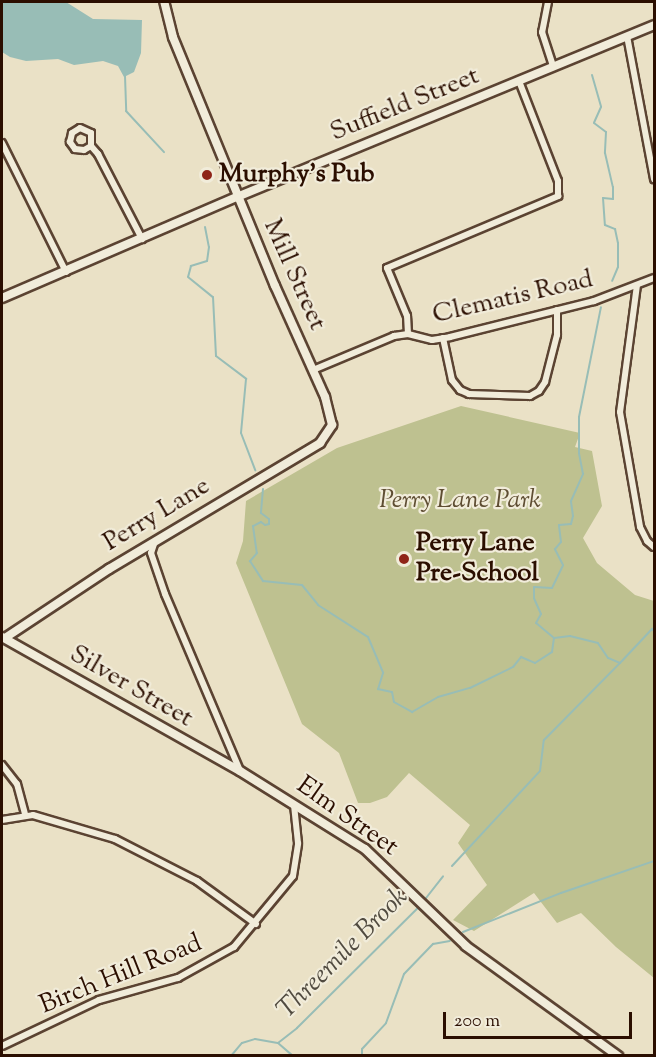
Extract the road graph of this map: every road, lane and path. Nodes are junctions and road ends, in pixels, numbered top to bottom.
1 (164, 2) edge
2 (548, 2) edge
3 (654, 25) edge
4 (654, 30) edge
5 (627, 36) junction
6 (554, 66) junction
7 (519, 81) junction
8 (2, 143) edge
9 (91, 146) dead end
10 (654, 179) edge
11 (237, 197) junction
12 (142, 239) junction
13 (66, 272) junction
14 (654, 278) edge
15 (637, 285) junction
16 (2, 298) edge
17 (557, 310) junction
18 (408, 334) junction
19 (443, 338) junction
20 (313, 370) junction
21 (331, 430) joint
22 (153, 544) junction
23 (654, 547) edge
24 (3, 638) edge
25 (2, 765) edge
26 (240, 771) junction
27 (294, 804) junction
28 (24, 814) junction
29 (2, 820) edge
30 (256, 924) junction
31 (2, 1046) edge
32 (618, 1056) edge

1 - 11 street, Mill Street
2 - 6 street
3 - 5 main road, Suffield Street
4 - 5 main road, Suffield Street
5 - 6 main road, Suffield Street
5 - 10 street
6 - 7 main road, Suffield Street
7 - 11 main road, Suffield Street
7 - 18 street
8 - 13 street
9 - 12 street
11 - 12 main road, Suffield Street
11 - 20 street, Mill Street
12 - 13 main road, Suffield Street
13 - 16 main road, Suffield Street
14 - 15 street, Clematis Road
15 - 17 street, Clematis Road
15 - 23 street
17 - 19 street, Clematis Road
17 - 19 street
18 - 19 street, Clematis Road
18 - 20 street, Clematis Road
20 - 21 street, Mill Street
21 - 22 street, Perry Lane
22 - 24 street, Perry Lane
22 - 26 street
24 - 26 street, Silver Street
25 - 28 street
26 - 27 street, Elm Street
27 - 30 street, Birch Hill Road
27 - 32 street, Elm Street
28 - 29 street
28 - 30 street
30 - 31 street, Birch Hill Road

